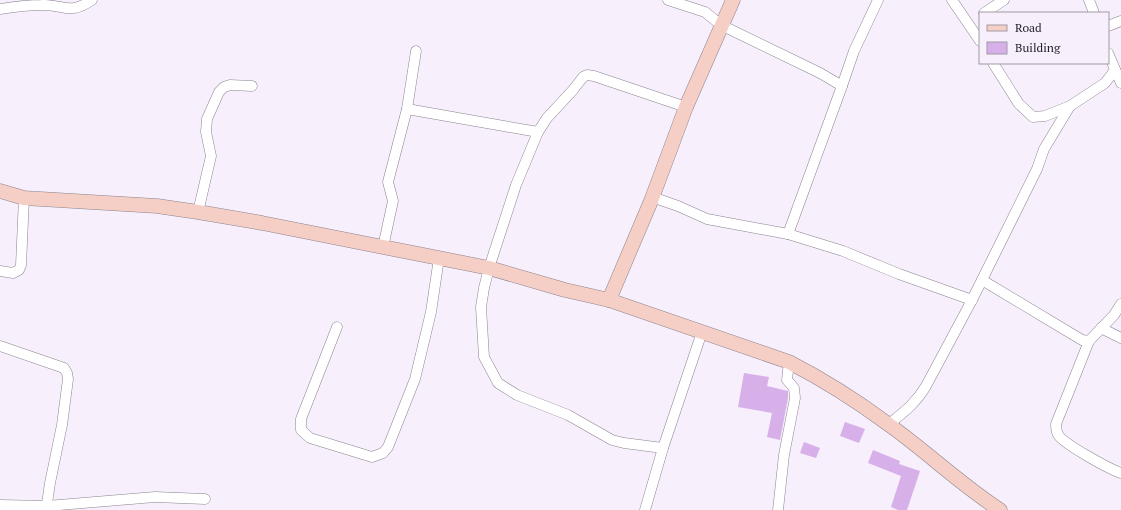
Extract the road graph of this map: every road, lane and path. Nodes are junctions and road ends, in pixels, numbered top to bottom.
1 (92, 0) edge
2 (668, 0) edge
3 (733, 0) edge
4 (878, 0) edge
5 (952, 0) edge
6 (1004, 0) edge
7 (1089, 0) edge
8 (0, 9) edge
9 (986, 12) edge
10 (1094, 12) edge
11 (979, 17) edge
12 (1121, 21) edge
13 (969, 23) junction
14 (721, 25) junction
15 (1109, 26) edge
16 (979, 39) edge
17 (416, 51) dead end
18 (1109, 55) edge
19 (994, 64) edge
20 (1115, 70) junction
21 (1105, 83) junction
22 (1121, 84) edge
23 (252, 86) dead end
24 (842, 86) junction
25 (1070, 106) junction
26 (686, 107) junction
27 (407, 109) junction
28 (538, 132) junction
29 (0, 191) edge
30 (652, 197) junction
31 (24, 198) junction
32 (198, 212) junction
33 (788, 234) junction
34 (383, 247) junction
35 (439, 258) junction
36 (489, 268) junction
37 (0, 271) edge
38 (982, 280) junction
39 (609, 300) junction
40 (972, 300) junction
41 (1121, 304) edge
42 (337, 328) dead end
43 (1101, 328) junction
44 (702, 332) junction
45 (1121, 338) edge
46 (1089, 341) junction
47 (0, 346) edge
48 (790, 362) junction
49 (889, 424) junction
50 (663, 448) junction
51 (1121, 473) edge
52 (205, 499) dead end
53 (0, 505) edge
54 (46, 508) edge
55 (645, 510) edge
56 (778, 510) edge
57 (1000, 510) edge

1 - 8 street
2 - 14 street
3 - 14 street
4 - 24 street
5 - 13 street
6 - 9 street
7 - 10 street
11 - 13 street
12 - 15 street
13 - 16 street
14 - 24 street
14 - 26 street
17 - 27 street
18 - 20 street
19 - 25 street
20 - 21 street
20 - 22 street
21 - 22 street
21 - 25 street
23 - 32 street
24 - 33 street
25 - 38 street
26 - 28 street
26 - 30 street
27 - 28 street
27 - 34 street
28 - 36 street
29 - 31 street
30 - 33 street
30 - 39 street
31 - 32 street
31 - 37 street
32 - 34 street
33 - 40 street
34 - 35 street
35 - 36 street
35 - 42 street
36 - 39 street
36 - 50 street
38 - 40 street
38 - 46 street
39 - 44 street
40 - 49 street
41 - 43 street
43 - 45 street
43 - 46 street
44 - 48 street
44 - 50 street
46 - 51 street
47 - 54 street
48 - 49 street
48 - 56 street
49 - 57 street
50 - 55 street
52 - 54 street
53 - 54 street

